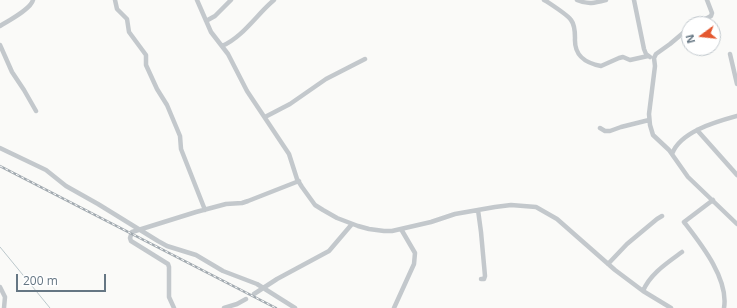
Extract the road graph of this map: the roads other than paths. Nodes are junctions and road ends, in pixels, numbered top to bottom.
1 (33, 0) edge
2 (115, 0) edge
3 (197, 0) edge
4 (231, 0) edge
5 (274, 0) edge
6 (544, 0) edge
7 (577, 0) edge
8 (606, 0) edge
9 (634, 0) edge
10 (707, 0) edge
11 (711, 16) edge
12 (206, 21) junction
13 (0, 26) edge
14 (681, 35) edge
15 (0, 45) edge
16 (222, 46) junction
17 (730, 54) dead end
18 (648, 56) junction
19 (654, 58) junction
20 (365, 59) dead end
21 (737, 84) edge
22 (36, 111) dead end
23 (737, 116) edge
24 (265, 117) junction
25 (649, 120) junction
26 (600, 128) dead end
27 (697, 130) junction
28 (0, 148) edge
29 (672, 154) junction
30 (737, 175) edge
31 (299, 181) junction
32 (713, 200) junction
33 (205, 210) junction
34 (478, 210) junction
35 (662, 216) dead end
36 (352, 224) junction
37 (737, 224) edge
38 (401, 229) junction
39 (139, 230) junction
40 (682, 252) dead end
41 (608, 264) junction
42 (481, 279) dead end
43 (0, 287) edge
44 (264, 288) junction
45 (643, 291) junction
46 (254, 294) dead end
47 (246, 299) dead end
48 (4, 308) edge
49 (174, 308) edge
50 (224, 308) edge
51 (295, 308) edge
52 (394, 308) edge
53 (669, 308) edge
54 (724, 308) edge

1 - 13 street
2 - 33 street
3 - 12 street
4 - 12 street
5 - 16 street
6 - 18 street
7 - 8 street
9 - 18 street
10 - 11 street
12 - 16 street
14 - 19 street
15 - 22 street
16 - 24 street
17 - 21 street
18 - 19 street
19 - 25 street
20 - 24 street
23 - 27 street
24 - 31 street
25 - 26 street
25 - 29 street
27 - 29 street
27 - 30 street
28 - 39 street
29 - 32 street
31 - 33 street
31 - 36 street
32 - 37 street
32 - 54 street
33 - 39 street
34 - 38 street
34 - 41 street
34 - 42 street
35 - 41 street
36 - 38 street
36 - 44 street
38 - 52 street
39 - 44 street
39 - 49 street
40 - 45 street
41 - 45 street
43 - 48 street
44 - 46 street
44 - 51 street
45 - 53 street
47 - 50 street

